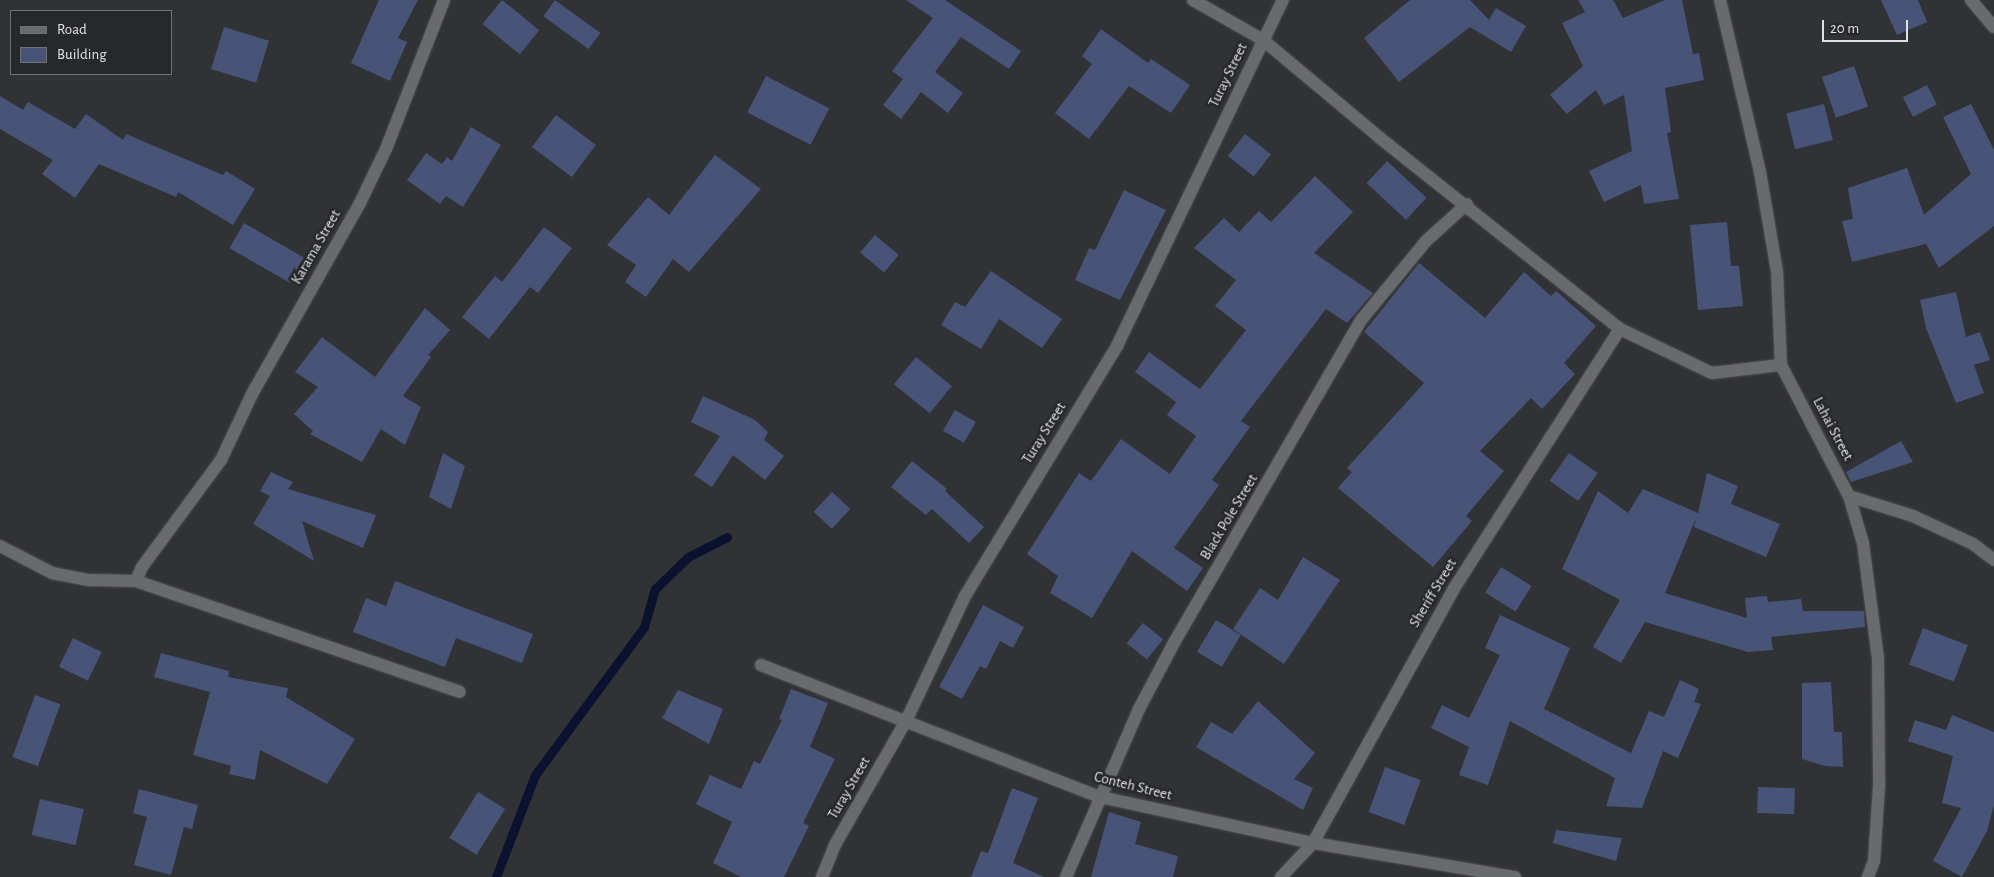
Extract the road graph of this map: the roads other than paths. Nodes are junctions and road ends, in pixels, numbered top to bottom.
1 (444, 0) edge
2 (1194, 0) edge
3 (1283, 0) edge
4 (1720, 0) edge
5 (1971, 0) edge
6 (1994, 27) edge
7 (1264, 40) junction
8 (1468, 204) junction
9 (1620, 329) junction
10 (1781, 365) junction
11 (1849, 496) junction
12 (0, 546) edge
13 (1994, 560) edge
14 (136, 581) junction
15 (761, 665) dead end
16 (460, 692) dead end
17 (906, 720) junction
18 (1100, 796) junction
19 (1314, 843) junction
20 (822, 877) edge
21 (1066, 877) edge
22 (1281, 877) edge
23 (1514, 877) edge
24 (1868, 877) edge

1 - 14 street, Karama Street
2 - 7 street
3 - 7 street, Turay Street
4 - 10 street, Lahai Street
5 - 6 street
7 - 8 street
7 - 17 street, Turay Street
8 - 9 street
8 - 18 street, Black Pole Street
9 - 10 street
9 - 19 street, Sheriff Street
10 - 11 street, Lahai Street
11 - 13 street
11 - 24 street, Lahai Street
12 - 14 street
14 - 16 street
15 - 17 street, Conteh Street
17 - 18 street, Conteh Street
17 - 20 street, Turay Street
18 - 19 street, Conteh Street
18 - 21 street, Black Pole Street
19 - 22 street, Sheriff Street
19 - 23 street, Conteh Street

